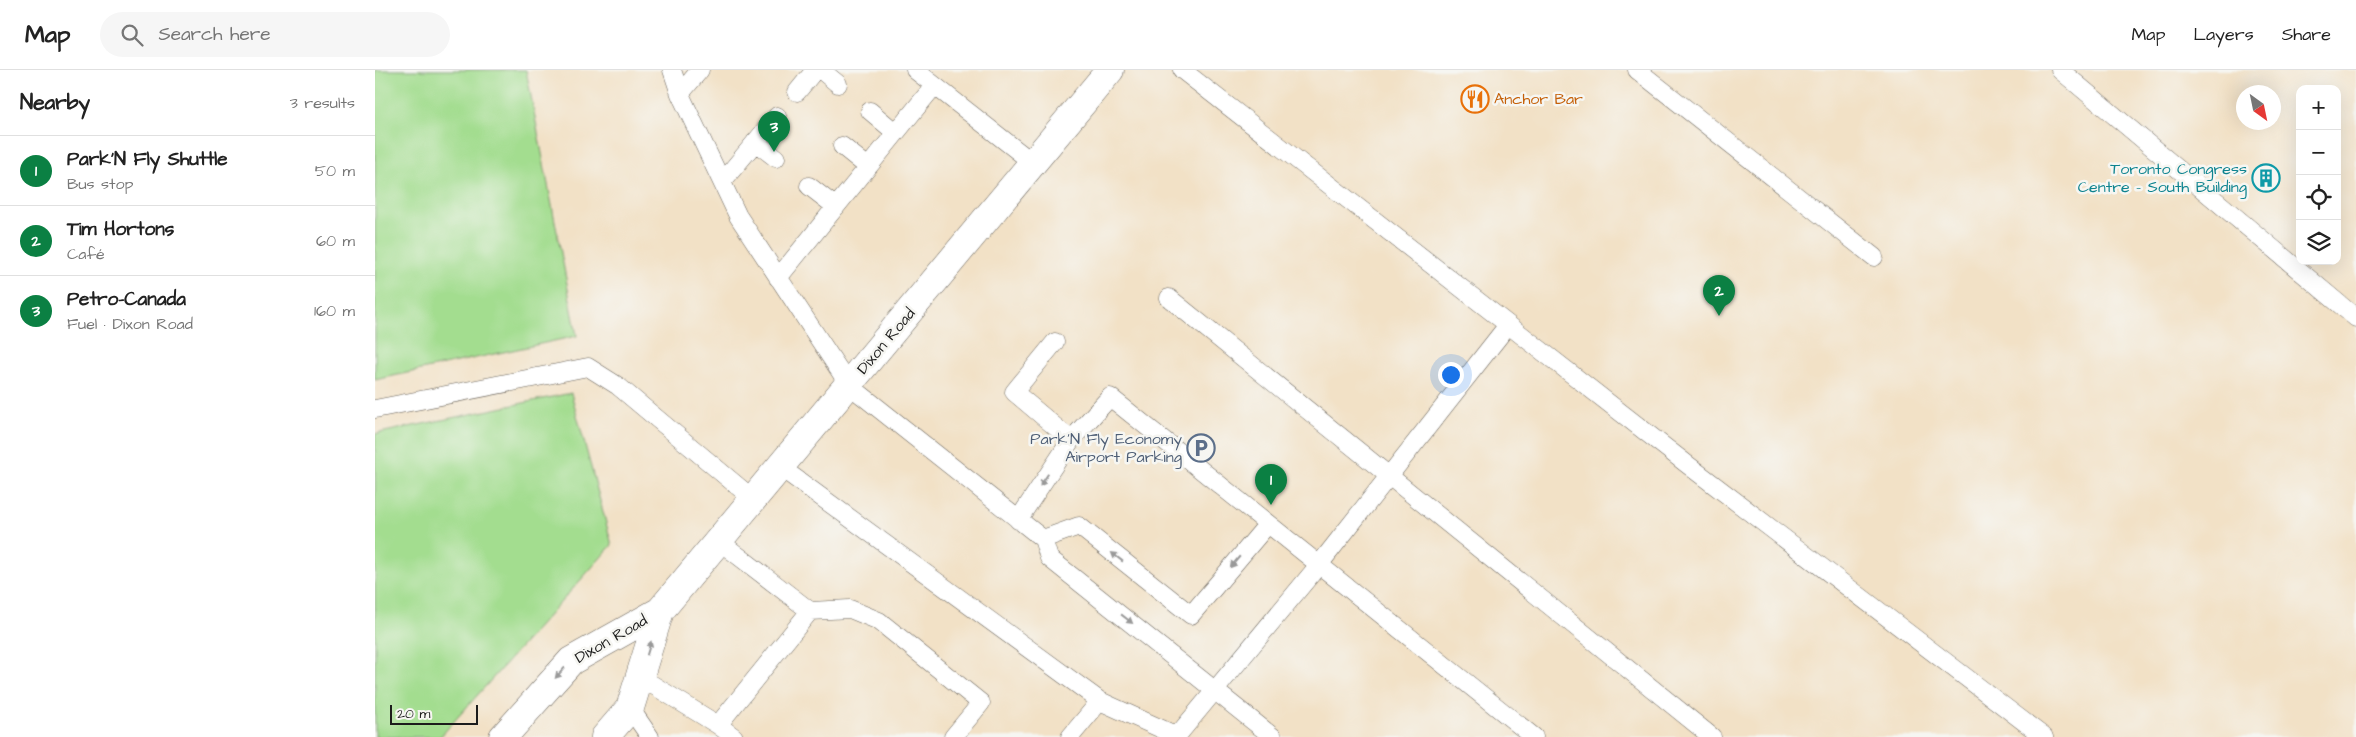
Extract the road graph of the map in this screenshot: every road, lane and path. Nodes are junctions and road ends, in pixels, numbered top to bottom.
1 (672, 70) edge
2 (700, 70) edge
3 (815, 70) edge
4 (821, 70) edge
5 (915, 70) edge
6 (1109, 70) edge
7 (1182, 70) edge
8 (1637, 70) edge
9 (2060, 70) edge
10 (838, 84) dead end
11 (935, 86) junction
12 (797, 92) dead end
13 (680, 94) junction
14 (870, 111) dead end
15 (777, 116) dead end
16 (896, 133) junction
17 (755, 142) junction
18 (842, 146) dead end
19 (776, 158) dead end
20 (1033, 163) junction
21 (868, 167) junction
22 (722, 182) junction
23 (809, 186) dead end
24 (836, 207) junction
25 (1874, 257) dead end
26 (778, 278) junction
27 (1169, 298) dead end
28 (2356, 318) edge
29 (1508, 325) junction
30 (1055, 342) dead end
31 (849, 385) junction
32 (375, 409) edge
33 (1071, 440) junction
34 (780, 467) junction
35 (1389, 476) junction
36 (753, 499) junction
37 (1018, 520) junction
38 (1267, 525) junction
39 (1043, 539) junction
40 (719, 540) junction
41 (1318, 566) junction
42 (660, 611) junction
43 (809, 611) junction
44 (640, 677) junction
45 (1216, 690) junction
46 (1100, 701) junction
47 (630, 708) junction
48 (718, 725) junction
49 (503, 737) edge
50 (605, 737) edge
51 (649, 737) edge
52 (734, 737) edge
53 (953, 737) edge
54 (1071, 737) edge
55 (1273, 737) edge
56 (1534, 737) edge
57 (1712, 737) edge
58 (2044, 737) edge

1 - 13 lane
2 - 13 lane
3 - 12 lane
4 - 10 lane
5 - 11 lane
6 - 20 main road, Dixon Road
7 - 29 lane
8 - 25 lane
9 - 28 lane
11 - 16 lane
11 - 20 lane
13 - 22 lane
14 - 16 lane
15 - 17 lane
16 - 21 lane
17 - 19 lane
17 - 22 lane
18 - 21 lane
20 - 31 main road, Dixon Road
21 - 24 lane
22 - 26 lane
23 - 24 lane
24 - 26 lane
26 - 31 lane
27 - 35 lane
29 - 35 lane
29 - 58 lane
30 - 33 lane
31 - 34 main road, Dixon Road
31 - 37 lane
32 - 36 lane
33 -> 37 lane
33 - 38 lane
34 - 36 main road, Dixon Road
34 - 46 lane
35 - 41 lane
35 - 57 lane
36 - 40 main road, Dixon Road
37 - 39 lane
38 -> 39 lane
38 - 41 lane
39 -> 45 lane
40 - 42 main road, Dixon Road
40 - 43 lane
41 - 45 lane
41 - 56 lane
44 -> 42 main road, Dixon Road
42 -> 49 main road, Dixon Road
43 - 48 lane
43 - 53 lane
44 - 47 main road, Dixon Road
44 - 48 lane
45 - 46 lane
45 - 55 lane
46 - 54 lane
47 - 50 main road, Dixon Road
47 - 51 lane
48 - 52 lane

